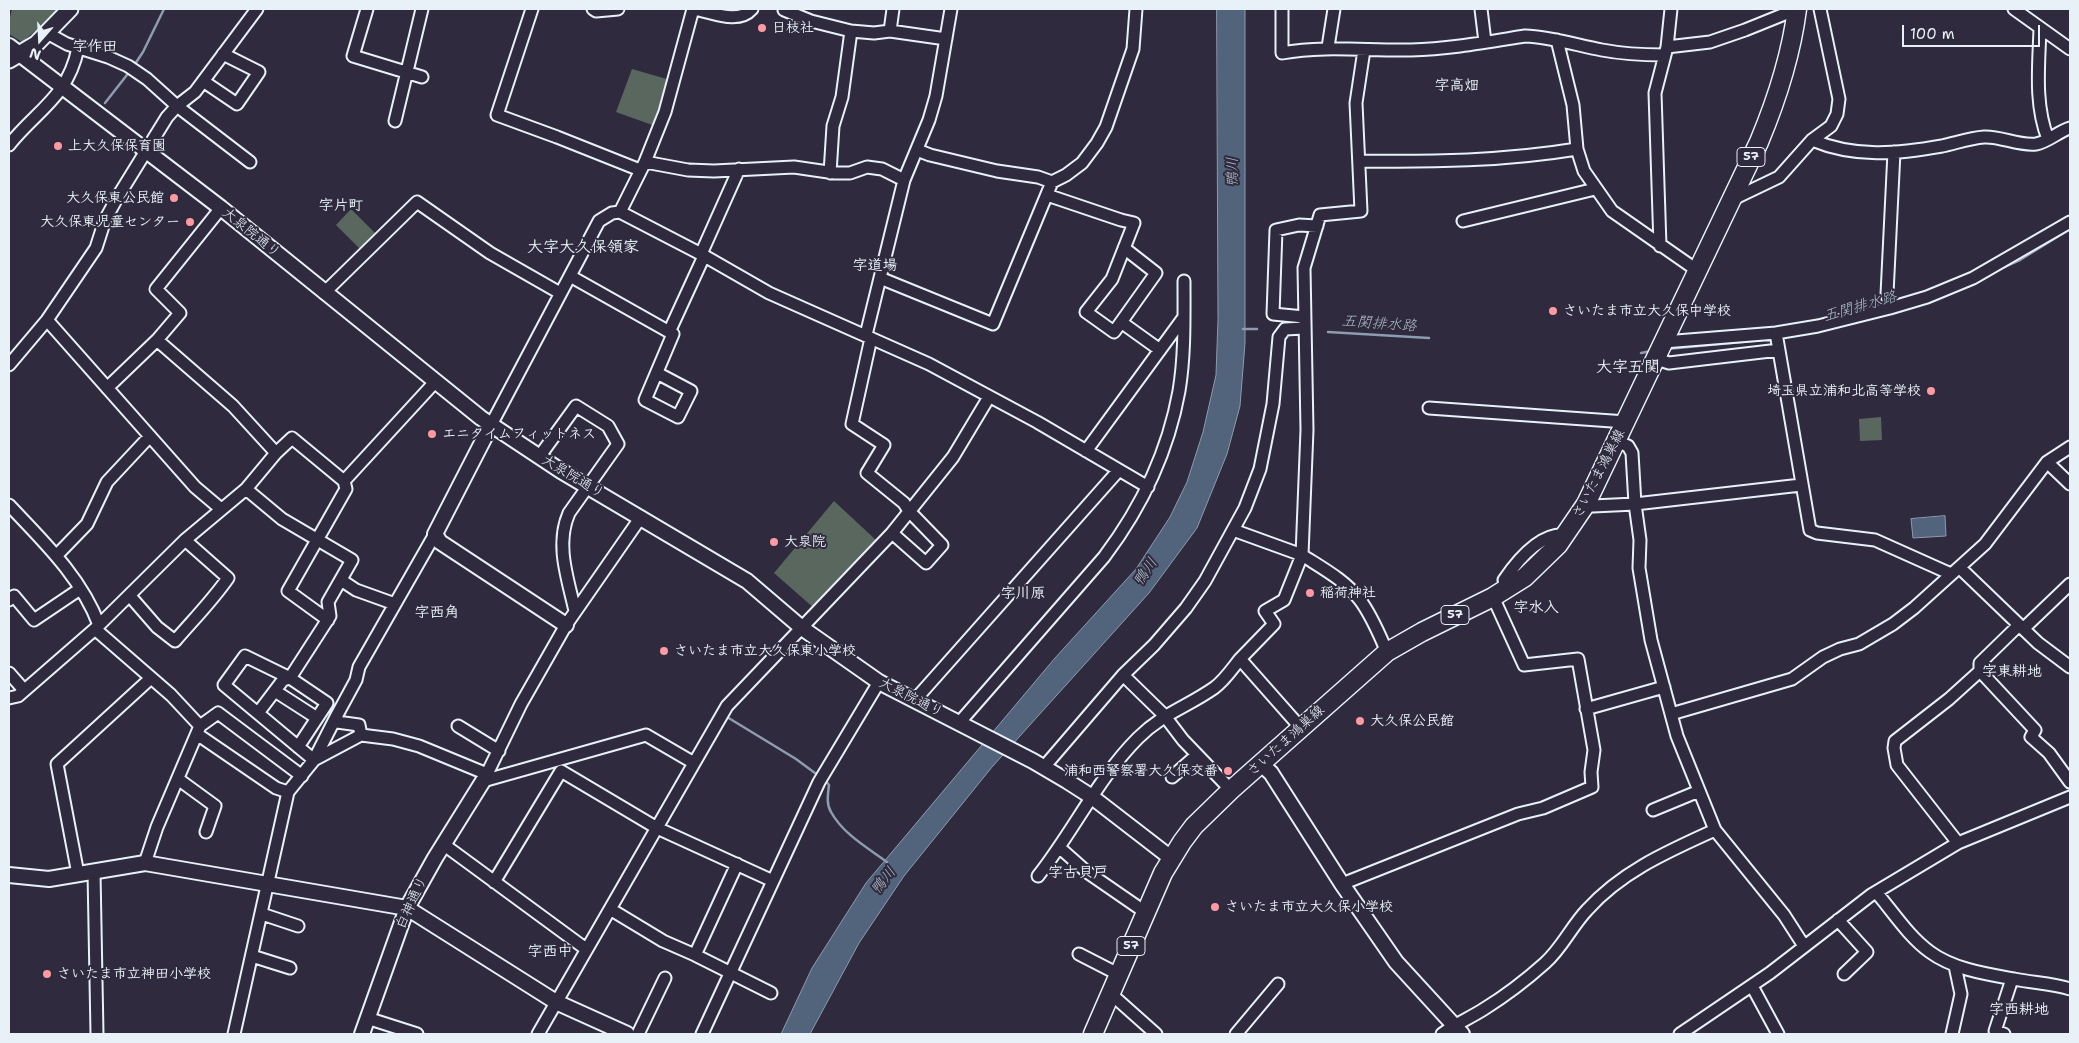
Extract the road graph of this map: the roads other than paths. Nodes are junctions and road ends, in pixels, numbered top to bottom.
1 (70, 9) edge
2 (257, 9) edge
3 (367, 9) edge
4 (422, 9) edge
5 (532, 9) edge
6 (593, 9) edge
7 (618, 9) edge
8 (694, 9) edge
9 (752, 9) edge
10 (893, 9) edge
11 (951, 9) edge
12 (1136, 9) edge
13 (1282, 9) edge
14 (1334, 9) edge
15 (1481, 9) edge
16 (1671, 9) edge
17 (1797, 9) edge
18 (1820, 9) edge
19 (2014, 9) edge
20 (784, 10) dead end
21 (2040, 28) junction
22 (852, 31) junction
23 (890, 31) junction
24 (48, 33) junction
25 (946, 38) junction
26 (1556, 40) junction
27 (1485, 42) junction
28 (1328, 47) junction
29 (78, 48) junction
30 (2070, 49) edge
31 (1364, 50) junction
32 (1666, 51) junction
33 (12, 53) edge
34 (223, 54) junction
35 (407, 72) junction
36 (422, 76) dead end
37 (203, 81) junction
38 (62, 87) junction
39 (177, 106) junction
40 (395, 120) dead end
41 (2070, 128) edge
42 (2048, 139) junction
43 (1812, 140) junction
44 (9, 145) edge
45 (1577, 149) junction
46 (917, 150) junction
47 (147, 151) junction
48 (1894, 152) junction
49 (1359, 161) junction
50 (250, 162) dead end
51 (642, 166) junction
52 (739, 170) junction
53 (830, 173) junction
54 (904, 180) junction
55 (1052, 182) junction
56 (1595, 189) junction
57 (1047, 195) junction
58 (1731, 200) junction
59 (221, 208) junction
60 (620, 212) junction
61 (1463, 221) dead end
62 (2070, 222) edge
63 (1317, 226) junction
64 (1660, 246) junction
65 (1124, 248) junction
66 (702, 255) junction
67 (1698, 271) junction
68 (570, 276) junction
69 (880, 278) junction
70 (1184, 281) dead end
71 (324, 293) junction
72 (560, 294) junction
73 (1890, 308) junction
74 (1184, 317) junction
75 (47, 320) junction
76 (1121, 322) junction
77 (1304, 323) junction
78 (670, 330) junction
79 (1776, 333) junction
80 (869, 336) junction
81 (157, 340) junction
82 (1160, 350) junction
83 (1660, 350) junction
84 (1779, 350) junction
85 (9, 365) edge
86 (657, 373) dead end
87 (435, 382) junction
88 (107, 388) junction
89 (988, 397) junction
90 (1429, 408) dead end
91 (1626, 422) junction
92 (491, 424) junction
93 (150, 436) junction
94 (1616, 441) junction
95 (2070, 446) edge
96 (1086, 451) junction
97 (276, 453) junction
98 (539, 457) junction
99 (2047, 462) junction
100 (1119, 470) junction
101 (344, 481) junction
102 (2070, 484) edge
103 (1801, 485) junction
104 (587, 487) junction
105 (1148, 487) junction
106 (246, 489) junction
107 (1586, 504) junction
108 (1635, 504) junction
109 (9, 505) edge
110 (221, 509) junction
111 (909, 511) junction
112 (641, 517) junction
113 (1233, 530) junction
114 (892, 533) junction
115 (435, 534) junction
116 (186, 540) junction
117 (316, 540) junction
118 (57, 555) junction
119 (1302, 555) junction
120 (1955, 571) junction
121 (341, 580) junction
122 (2070, 584) edge
123 (80, 589) junction
124 (1500, 593) junction
125 (130, 596) junction
126 (9, 600) edge
127 (395, 604) junction
128 (575, 611) junction
129 (328, 620) junction
130 (566, 625) junction
131 (97, 627) junction
132 (2021, 627) junction
133 (802, 628) junction
134 (1387, 652) junction
135 (1240, 659) junction
136 (2070, 666) edge
137 (1980, 672) junction
138 (9, 673) edge
139 (1123, 675) junction
140 (151, 678) junction
141 (290, 678) junction
142 (879, 682) junction
143 (1664, 687) junction
144 (24, 690) junction
145 (275, 691) junction
146 (9, 698) edge
147 (914, 701) junction
148 (1586, 709) junction
149 (258, 713) junction
150 (1671, 714) junction
151 (337, 715) junction
152 (1164, 715) junction
153 (317, 718) junction
154 (964, 725) junction
155 (458, 726) dead end
156 (1301, 728) junction
157 (199, 730) junction
158 (361, 735) junction
159 (298, 747) junction
160 (499, 751) junction
161 (1197, 755) junction
162 (314, 760) junction
163 (694, 763) junction
164 (1039, 764) junction
165 (1261, 764) junction
166 (302, 776) junction
167 (1172, 777) dead end
168 (485, 778) junction
169 (178, 779) junction
170 (2070, 782) edge
171 (1231, 790) junction
172 (1699, 791) junction
173 (288, 792) junction
174 (1092, 797) junction
175 (2070, 797) edge
176 (1653, 810) dead end
177 (657, 828) junction
178 (1715, 830) junction
179 (206, 832) dead end
180 (1958, 843) junction
181 (444, 844) junction
182 (1060, 848) junction
183 (1171, 858) junction
184 (145, 863) junction
185 (736, 864) junction
186 (94, 872) junction
187 (78, 874) junction
188 (9, 875) edge
189 (1038, 876) dead end
190 (773, 881) junction
191 (494, 882) junction
192 (1342, 884) junction
193 (268, 885) junction
194 (1876, 892) junction
195 (407, 908) junction
196 (610, 909) junction
197 (1146, 912) junction
198 (262, 914) junction
199 (1838, 920) junction
200 (298, 926) dead end
201 (1804, 946) junction
202 (586, 949) junction
203 (1079, 954) dead end
204 (695, 955) junction
205 (252, 956) junction
206 (1955, 966) junction
207 (290, 968) dead end
208 (731, 973) junction
209 (1118, 974) junction
210 (1844, 974) dead end
211 (665, 978) dead end
212 (2012, 979) junction
213 (1278, 984) dead end
214 (1752, 986) junction
215 (2070, 990) edge
216 (771, 993) dead end
217 (1110, 993) junction
218 (556, 1002) junction
219 (367, 1018) junction
220 (1458, 1030) edge
221 (97, 1034) edge
222 (234, 1034) edge
223 (362, 1034) edge
224 (417, 1034) edge
225 (538, 1034) edge
226 (627, 1034) edge
227 (638, 1034) edge
228 (702, 1034) edge
229 (1093, 1034) edge
230 (1156, 1034) edge
231 (1236, 1034) edge
232 (1442, 1034) edge
233 (1680, 1034) edge
234 (1778, 1034) edge
235 (1952, 1034) edge
236 (2004, 1034) edge

1 - 24 main road
2 - 34 street
3 - 35 street
4 - 35 street
5 - 51 street
6 - 7 street
8 - 9 street
8 - 51 street
10 - 23 street
11 - 25 street
12 - 55 street
13 - 28 street
14 - 28 street
15 - 27 street
16 - 32 street
17 - 32 street
17 - 58 main road, さいたま鴻巣線 / 57
18 - 43 street
19 - 21 street
20 - 22 street
21 - 30 street
21 - 42 street
22 - 23 street
22 - 53 street
23 - 25 street
24 - 29 street
24 - 33 main road
25 - 46 street
26 - 27 street
26 - 32 street
26 - 45 street
27 - 31 street
28 - 31 street
29 - 38 street
29 - 39 street
31 - 49 street
32 - 64 street
33 - 38 street, 大泉院通り
34 - 37 street
34 - 37 street
35 - 36 street
35 - 40 street
37 - 39 street
38 - 44 street
38 - 47 street, 大泉院通り
39 - 47 street
39 - 50 street
41 - 42 street
42 - 48 street
43 - 48 street
43 - 58 street
45 - 49 street
45 - 56 street
46 - 54 street
46 - 55 street
47 - 59 street, 大泉院通り
47 - 75 street
48 - 73 street
49 - 63 street
51 - 52 street
51 - 60 street
52 - 53 street
52 - 66 street
53 - 54 street
54 - 69 street
55 - 57 street
56 - 61 street
56 - 64 street
57 - 65 street
57 - 69 street
58 - 67 main road, さいたま鴻巣線 / 57
59 - 71 street, 大泉院通り
59 - 81 street
60 - 66 street
60 - 68 street
62 - 73 street
63 - 77 street
63 - 77 street
64 - 67 street
65 - 76 street
65 - 76 street
66 - 78 street
66 - 80 street
67 - 83 main road, さいたま鴻巣線 / 57
68 - 72 street
68 - 78 street
69 - 80 street
70 - 74 street
71 - 72 street
71 - 87 street, 大泉院通り
72 - 92 street
73 - 79 street
74 - 82 street
74 - 105 street
75 - 85 street
75 - 88 street
76 - 82 street
77 - 113 street
77 - 119 street
78 - 86 street
79 - 83 street
79 - 84 street
80 - 89 street
80 - 111 street
81 - 88 street
81 - 97 street
82 - 96 street
83 - 84 street
83 - 91 main road, さいたま鴻巣線 / 57
84 - 103 street
87 - 92 street, 大泉院通り
87 - 101 street
88 - 93 street
89 - 96 street
89 - 111 street
90 - 91 street
91 - 94 main road, さいたま鴻巣線 / 57
92 - 98 street, 大泉院通り
92 - 115 street
93 - 110 street
93 - 118 street
94 - 107 main road, さいたま鴻巣線 / 57
94 - 108 street
95 - 99 street
96 - 100 street
97 - 101 street
97 - 106 street
98 - 104 street, 大泉院通り
98 - 104 street
99 - 102 street
99 - 120 street
100 - 105 street
100 - 147 street
101 - 117 street
103 - 108 street
103 - 120 street
104 - 112 street, 大泉院通り
104 - 128 street
105 - 154 street
106 - 110 street
106 - 117 street
107 - 108 street
107 - 124 main road, さいたま鴻巣線 / 57
108 - 143 street
109 - 118 street
110 - 116 street
111 - 114 street
111 - 114 street
112 - 128 street
112 - 133 street, 大泉院通り
113 - 119 street
113 - 139 street
114 - 133 street
115 - 127 street
115 - 130 street
116 - 125 street
116 - 125 street
117 - 121 street
117 - 129 street
118 - 123 street
119 - 134 street
119 - 135 street
120 - 132 street
120 - 150 street
121 - 127 street
121 - 129 street
122 - 132 street
123 - 126 street
123 - 131 street
124 - 134 main road, さいたま鴻巣線 / 57
124 - 148 street
125 - 131 street
127 - 151 street
128 - 130 street
129 - 141 street
130 - 160 street
131 - 140 street
131 - 144 street
132 - 136 street
132 - 137 street
133 - 142 street, 大泉院通り
133 - 163 street
134 - 156 main road, さいたま鴻巣線 / 57
135 - 152 street
135 - 156 street
137 - 170 street
137 - 180 street
138 - 144 street
139 - 152 street
139 - 164 street
140 - 157 street
140 - 187 street
141 - 145 street
141 - 149 street
141 - 153 street
142 - 147 street, 大泉院通り
142 - 190 street
143 - 148 street
143 - 150 street
144 - 146 street
145 - 149 street
145 - 153 street
147 - 154 street, 大泉院通り
148 - 192 street
149 - 159 street
150 - 172 street
151 - 158 street
151 - 162 street
152 - 161 street
152 - 174 street
153 - 159 street
154 - 164 street, 大泉院通り
155 - 160 street
156 - 165 main road, さいたま鴻巣線 / 57
157 - 166 street
157 - 169 street
157 - 173 street
158 - 162 street
158 - 168 street
159 - 162 street
160 - 168 street
161 - 167 street
161 - 171 street
162 - 166 street
163 - 168 street
163 - 177 street
164 - 174 street, 大泉院通り
165 - 171 main road, さいたま鴻巣線 / 57
165 - 192 street
166 - 173 street
168 - 181 street, 白神通り
169 - 179 street
169 - 184 street
171 - 183 main road, さいたま鴻巣線 / 57
172 - 176 street
172 - 178 street
173 - 193 street
174 - 182 street
174 - 183 street, 大泉院通り
175 - 180 street
177 - 185 street
177 - 191 street
177 - 196 street
178 - 201 street
178 - 220 street
180 - 194 street
181 - 191 street
181 - 195 street, 白神通り
182 - 189 street
182 - 197 street
183 - 197 main road, さいたま鴻巣線 / 57
184 - 186 street
184 - 193 street
185 - 190 street
185 - 204 street
186 - 187 street
186 - 221 street
187 - 188 street
190 - 208 street
191 - 202 street
192 - 220 street
193 - 195 street
193 - 198 street
194 - 199 street
194 - 206 street
195 - 218 street
195 - 219 street, 白神通り
196 - 202 street
196 - 204 street
197 - 209 main road, さいたま鴻巣線 / 57
198 - 200 street
198 - 205 street
199 - 201 street
199 - 210 street
201 - 214 street
202 - 218 street
203 - 209 street
204 - 208 street
205 - 207 street
205 - 222 street
206 - 212 street
206 - 235 street
208 - 216 street
208 - 228 street
209 - 217 main road, さいたま鴻巣線 / 57
211 - 227 street
212 - 215 street
212 - 236 street
213 - 231 street
214 - 233 street
214 - 234 street
217 - 229 main road, さいたま鴻巣線 / 57
217 - 230 street
218 - 225 street
218 - 226 street
219 - 223 street, 白神通り
219 - 224 street
220 - 232 street

